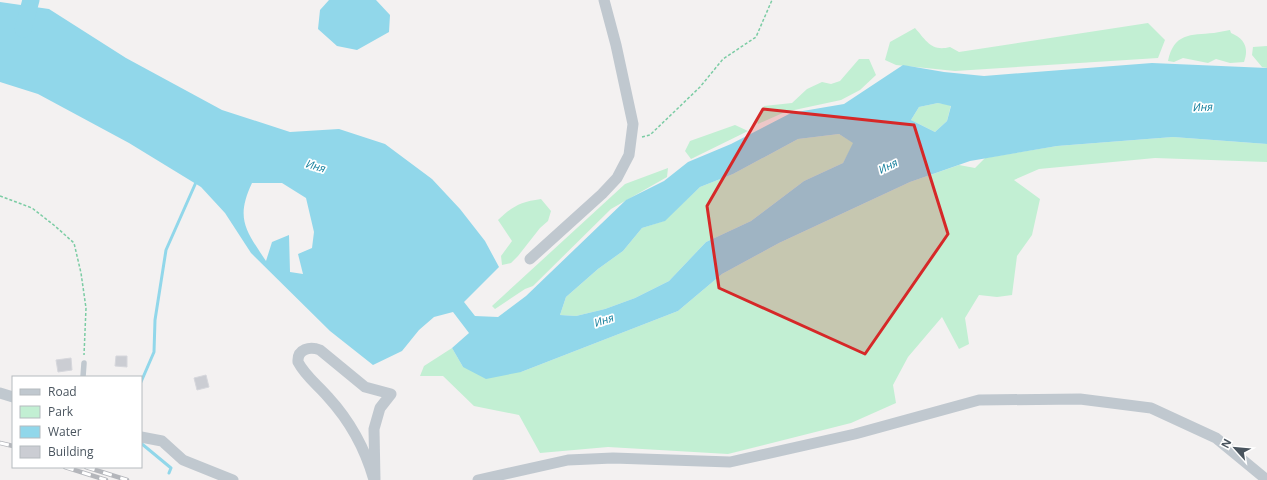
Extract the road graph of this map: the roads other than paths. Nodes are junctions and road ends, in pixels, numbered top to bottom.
1 (604, 0) edge
2 (530, 259) dead end
3 (84, 363) road end
4 (83, 376) edge
5 (0, 393) edge
6 (12, 397) edge
7 (146, 438) edge
8 (232, 480) edge
9 (374, 480) edge
10 (478, 480) edge
11 (1267, 480) edge

1 - 2 street
3 - 4 lane
5 - 6 street
7 - 8 street
9 - 9 street
10 - 11 street

